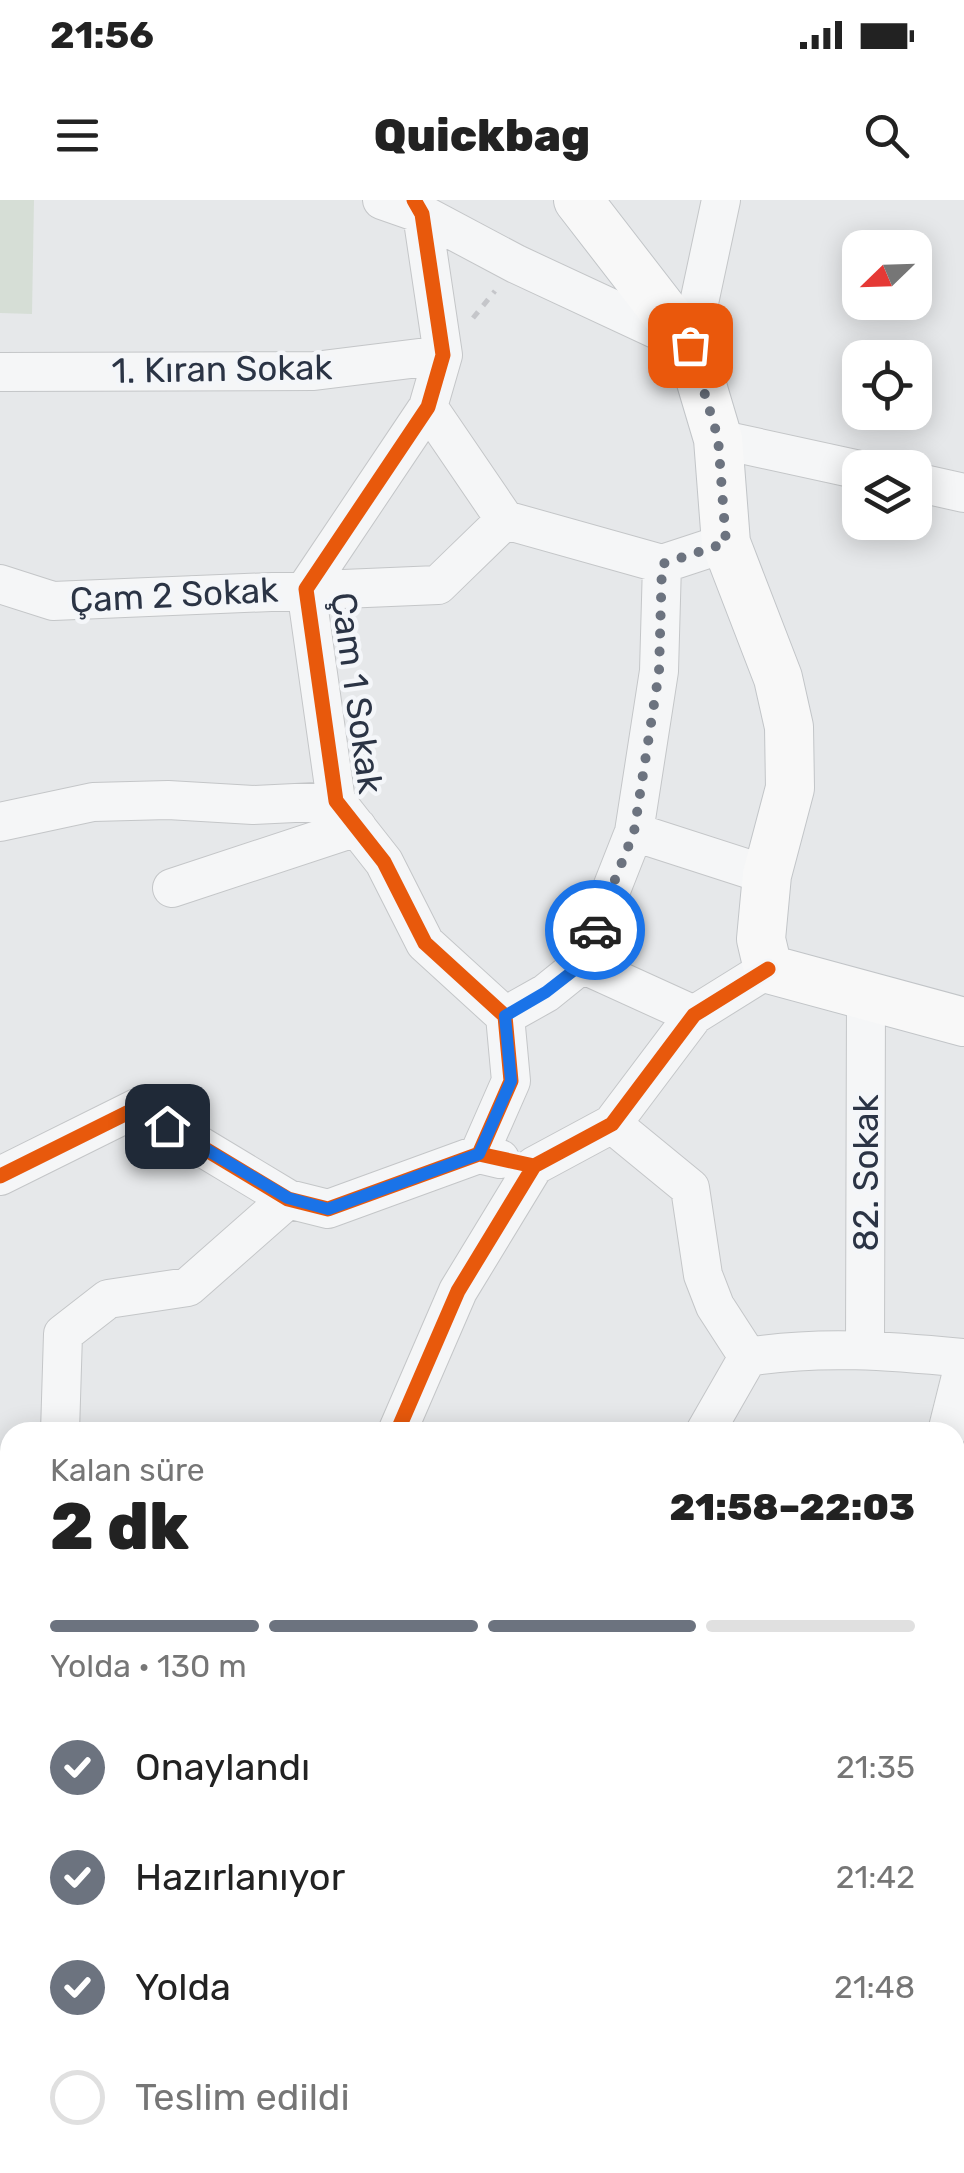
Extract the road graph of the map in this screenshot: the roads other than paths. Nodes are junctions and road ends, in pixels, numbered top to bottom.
1 (382, 200) edge
2 (578, 200) edge
3 (721, 200) edge
4 (418, 207) edge
5 (690, 345) junction
6 (444, 355) junction
7 (0, 372) edge
8 (428, 407) junction
9 (718, 438) junction
10 (842, 466) edge
11 (932, 486) edge
12 (964, 493) edge
13 (505, 520) junction
14 (726, 543) junction
15 (662, 564) junction
16 (0, 584) edge
17 (306, 589) junction
18 (346, 814) junction
19 (0, 822) edge
20 (634, 832) junction
21 (767, 875) junction
22 (172, 888) dead end
23 (582, 964) junction
24 (768, 969) junction
25 (866, 997) junction
26 (505, 1016) junction
27 (694, 1016) junction
28 (964, 1022) edge
29 (612, 1124) junction
30 (479, 1154) junction
31 (534, 1166) junction
32 (0, 1176) edge
33 (288, 1198) junction
34 (865, 1348) junction
35 (748, 1356) junction
36 (964, 1361) edge
37 (60, 1422) edge
38 (401, 1422) edge
39 (711, 1422) edge
40 (949, 1422) edge

1 - 4 street
2 - 5 main road
3 - 5 street
4 - 5 street
4 - 6 street, Çam 1 Sokak
5 - 9 main road
6 - 7 street, 1. Kıran Sokak
6 - 8 street, Çam 1 Sokak
8 - 13 street
8 - 17 street, Çam 1 Sokak
9 - 10 street
9 - 14 main road
11 - 12 street
13 - 15 street
13 - 17 street, Çam 2 Sokak
14 - 15 street
14 - 21 main road
15 - 20 street
16 - 17 street, Çam 2 Sokak
17 - 18 street, Çam 1 Sokak
18 - 19 street
18 - 22 street, Çam 1 Sokak
18 - 26 street, Çam 1 Sokak
20 - 21 street
20 - 23 street
21 - 24 main road
23 - 26 street
23 - 27 street
24 - 25 main road
24 - 27 street
25 - 28 main road
25 - 34 street, 82. Sokak
26 - 30 street
27 - 29 street
29 - 31 street
29 - 35 street
30 - 31 street
30 - 33 street
31 - 38 street
32 - 33 street
33 - 37 street
34 - 35 street
34 - 36 street
35 - 39 street
36 - 40 street

